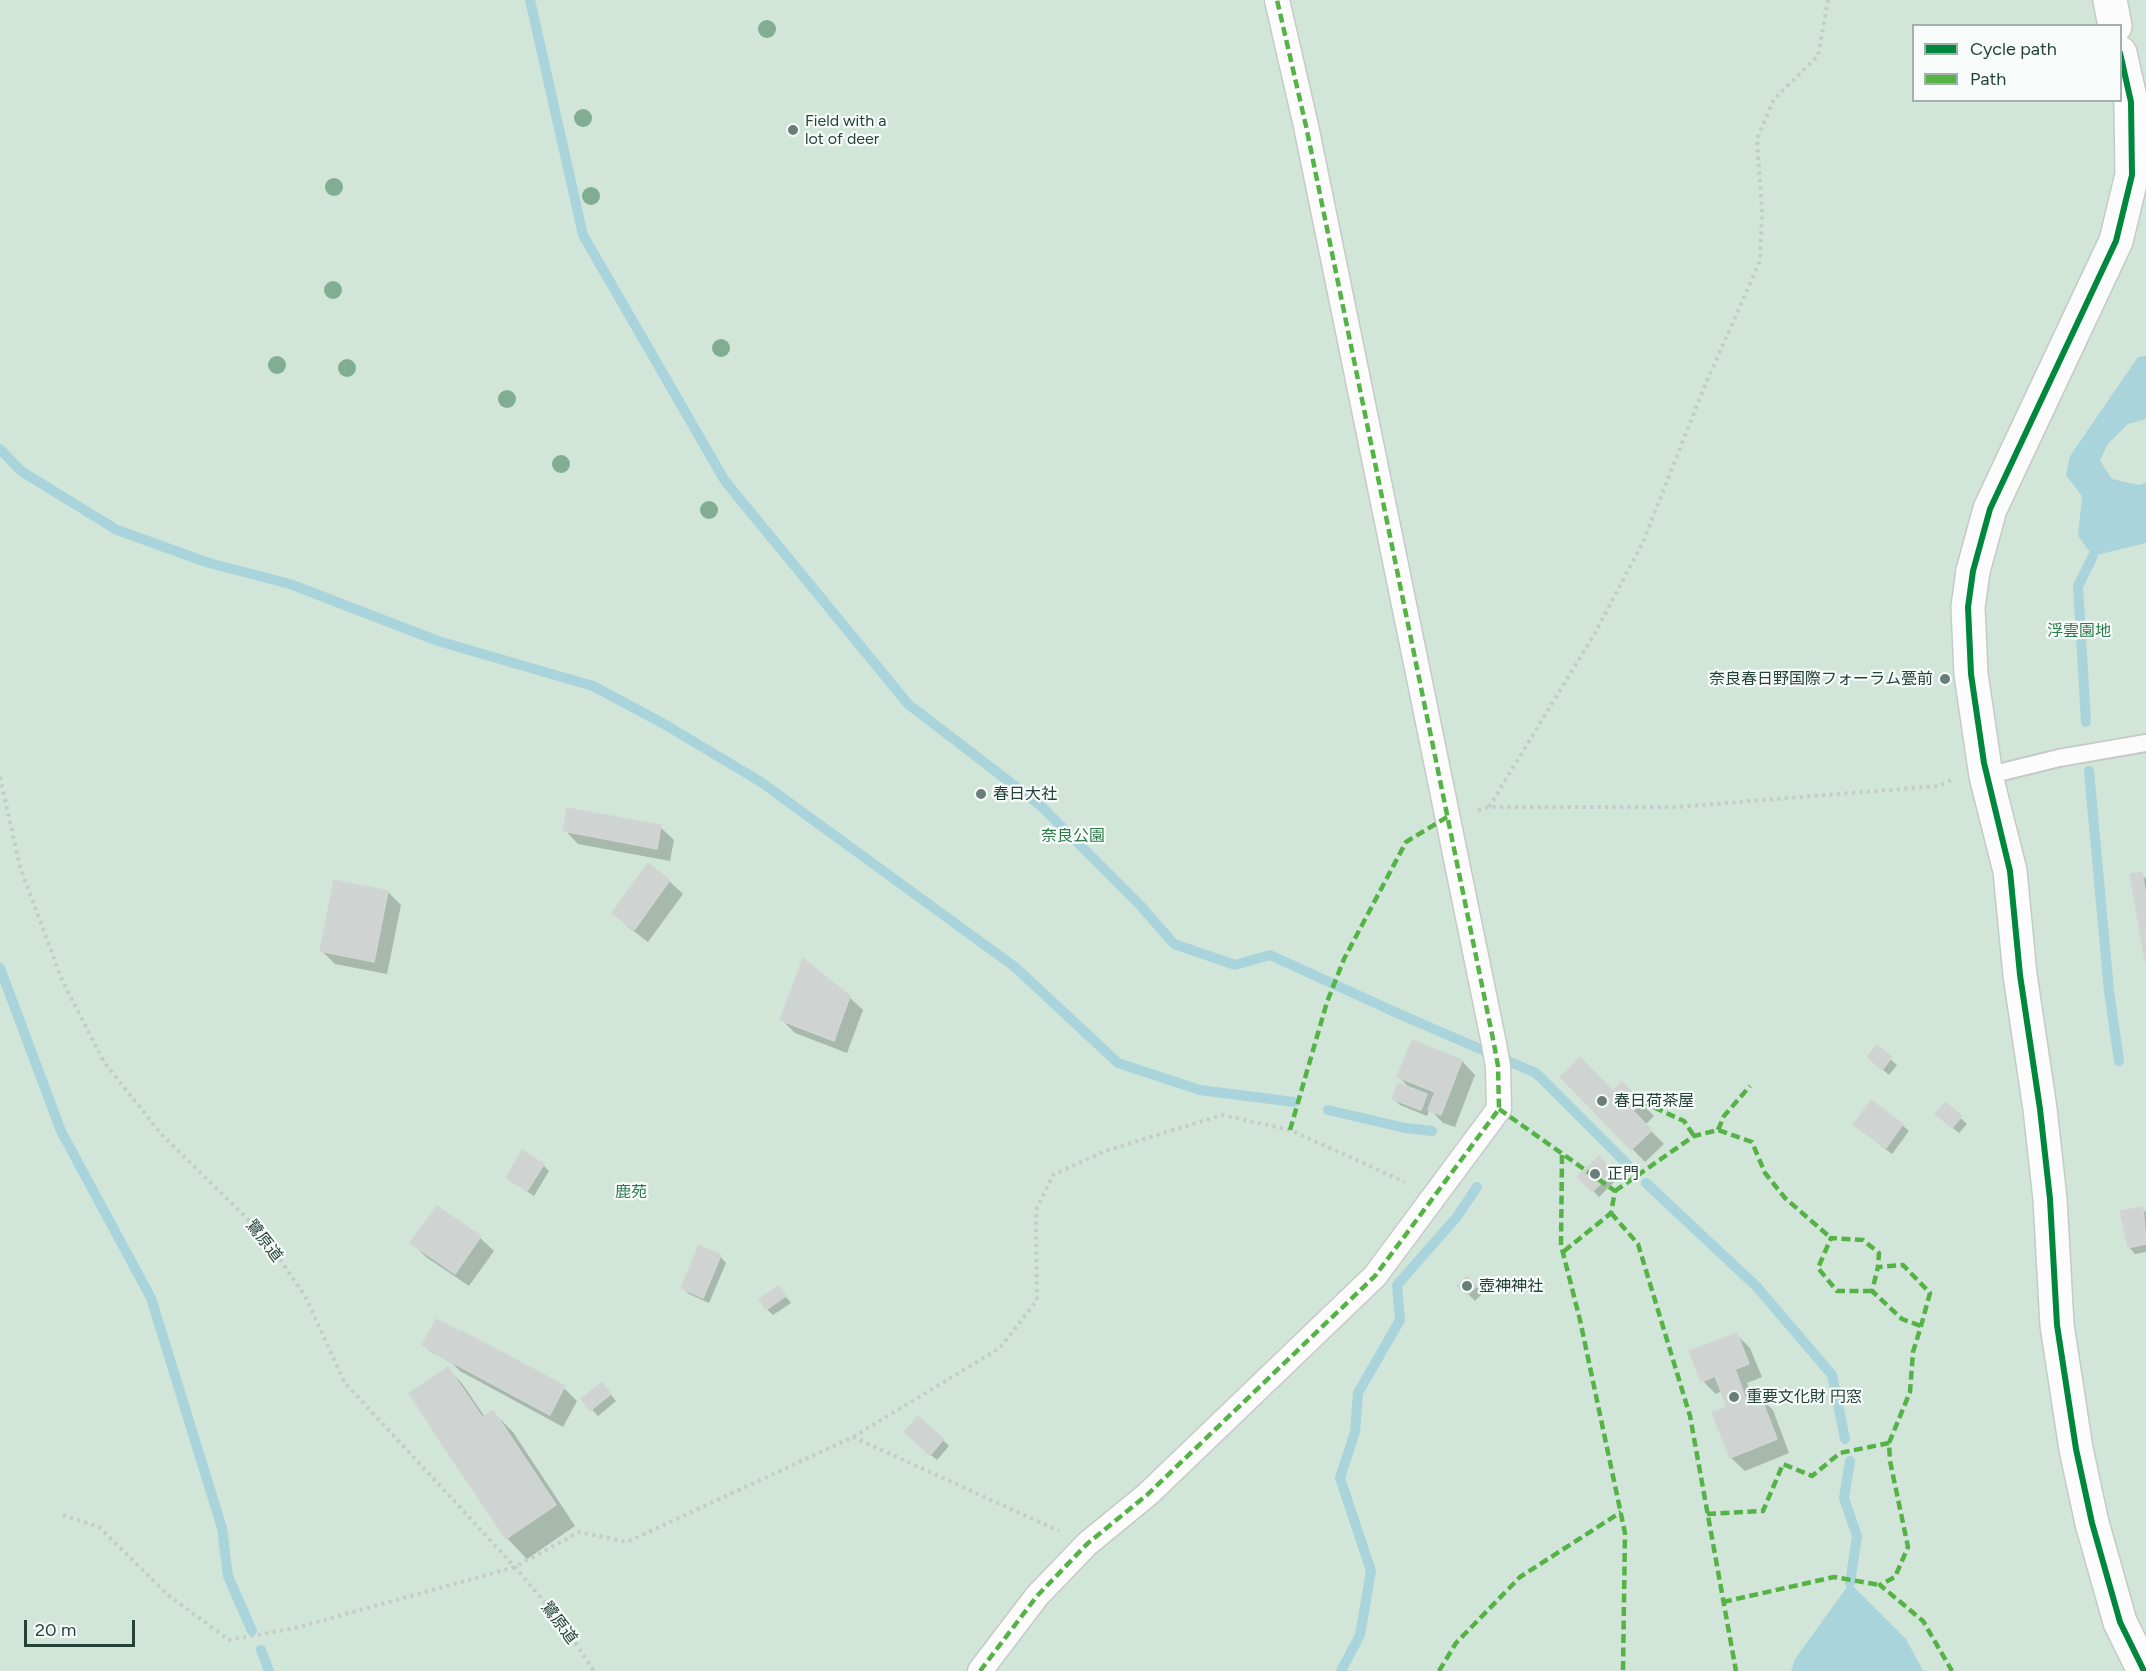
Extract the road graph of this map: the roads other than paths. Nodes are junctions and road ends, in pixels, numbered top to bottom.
1 (1277, 0) edge
2 (2110, 0) edge
3 (2115, 24) edge
4 (2122, 58) edge
5 (2146, 743) edge
6 (1985, 769) junction
7 (980, 1671) edge
8 (2144, 1671) edge

1 - 7 street
2 - 3 street
4 - 6 street
5 - 6 lane
6 - 8 street

